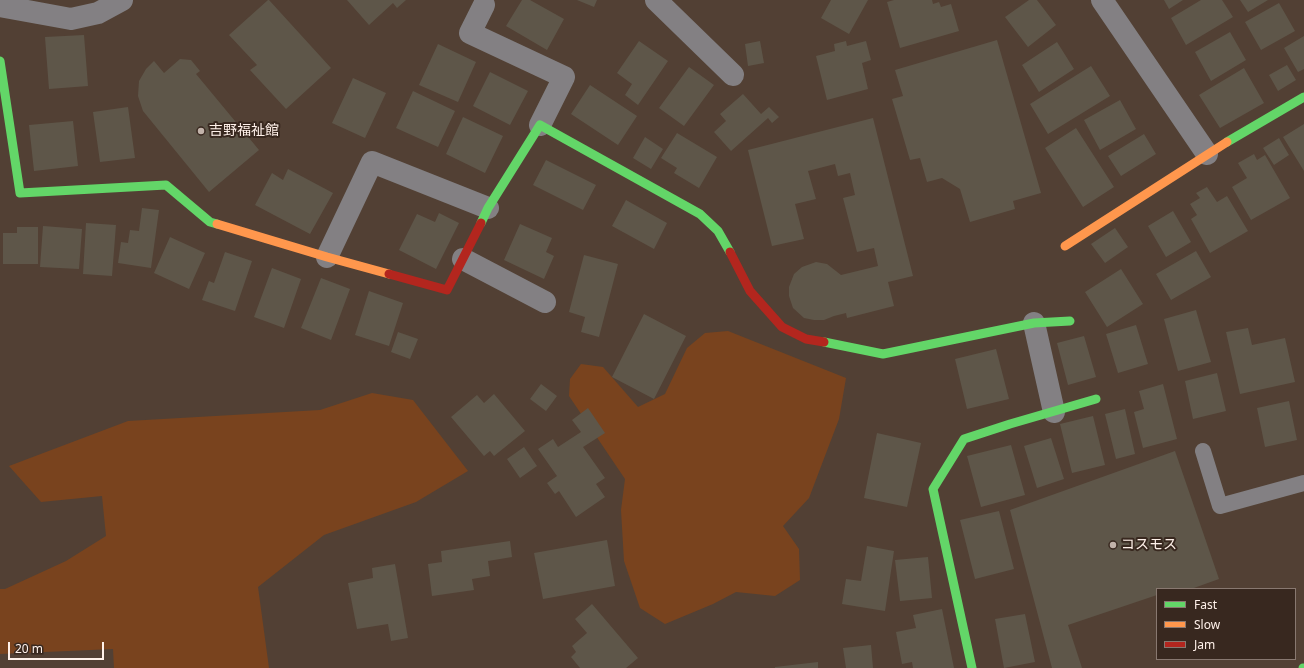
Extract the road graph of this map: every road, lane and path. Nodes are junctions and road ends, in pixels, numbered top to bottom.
1 (122, 0) edge
2 (656, 0) edge
3 (1102, 0) edge
4 (484, 5) dead end
5 (0, 6) edge
6 (0, 61) edge
7 (733, 75) dead end
8 (1304, 97) edge
9 (540, 125) junction
10 (1207, 154) junction
11 (488, 208) junction
12 (1065, 246) dead end
13 (327, 257) junction
14 (463, 259) junction
15 (545, 302) dead end
16 (1070, 320) dead end
17 (1034, 323) junction
18 (1096, 399) dead end
19 (1054, 412) junction
20 (1203, 451) dead end
21 (1304, 483) edge
22 (972, 668) edge

1 - 5 street
2 - 7 street
3 - 10 street
4 - 9 street
6 - 13 street
8 - 10 street
9 - 11 street
9 - 17 street
10 - 12 street
11 - 13 street
11 - 14 street
13 - 14 street
14 - 15 street
16 - 17 street
17 - 19 street
18 - 19 street
19 - 22 street
20 - 21 lane

